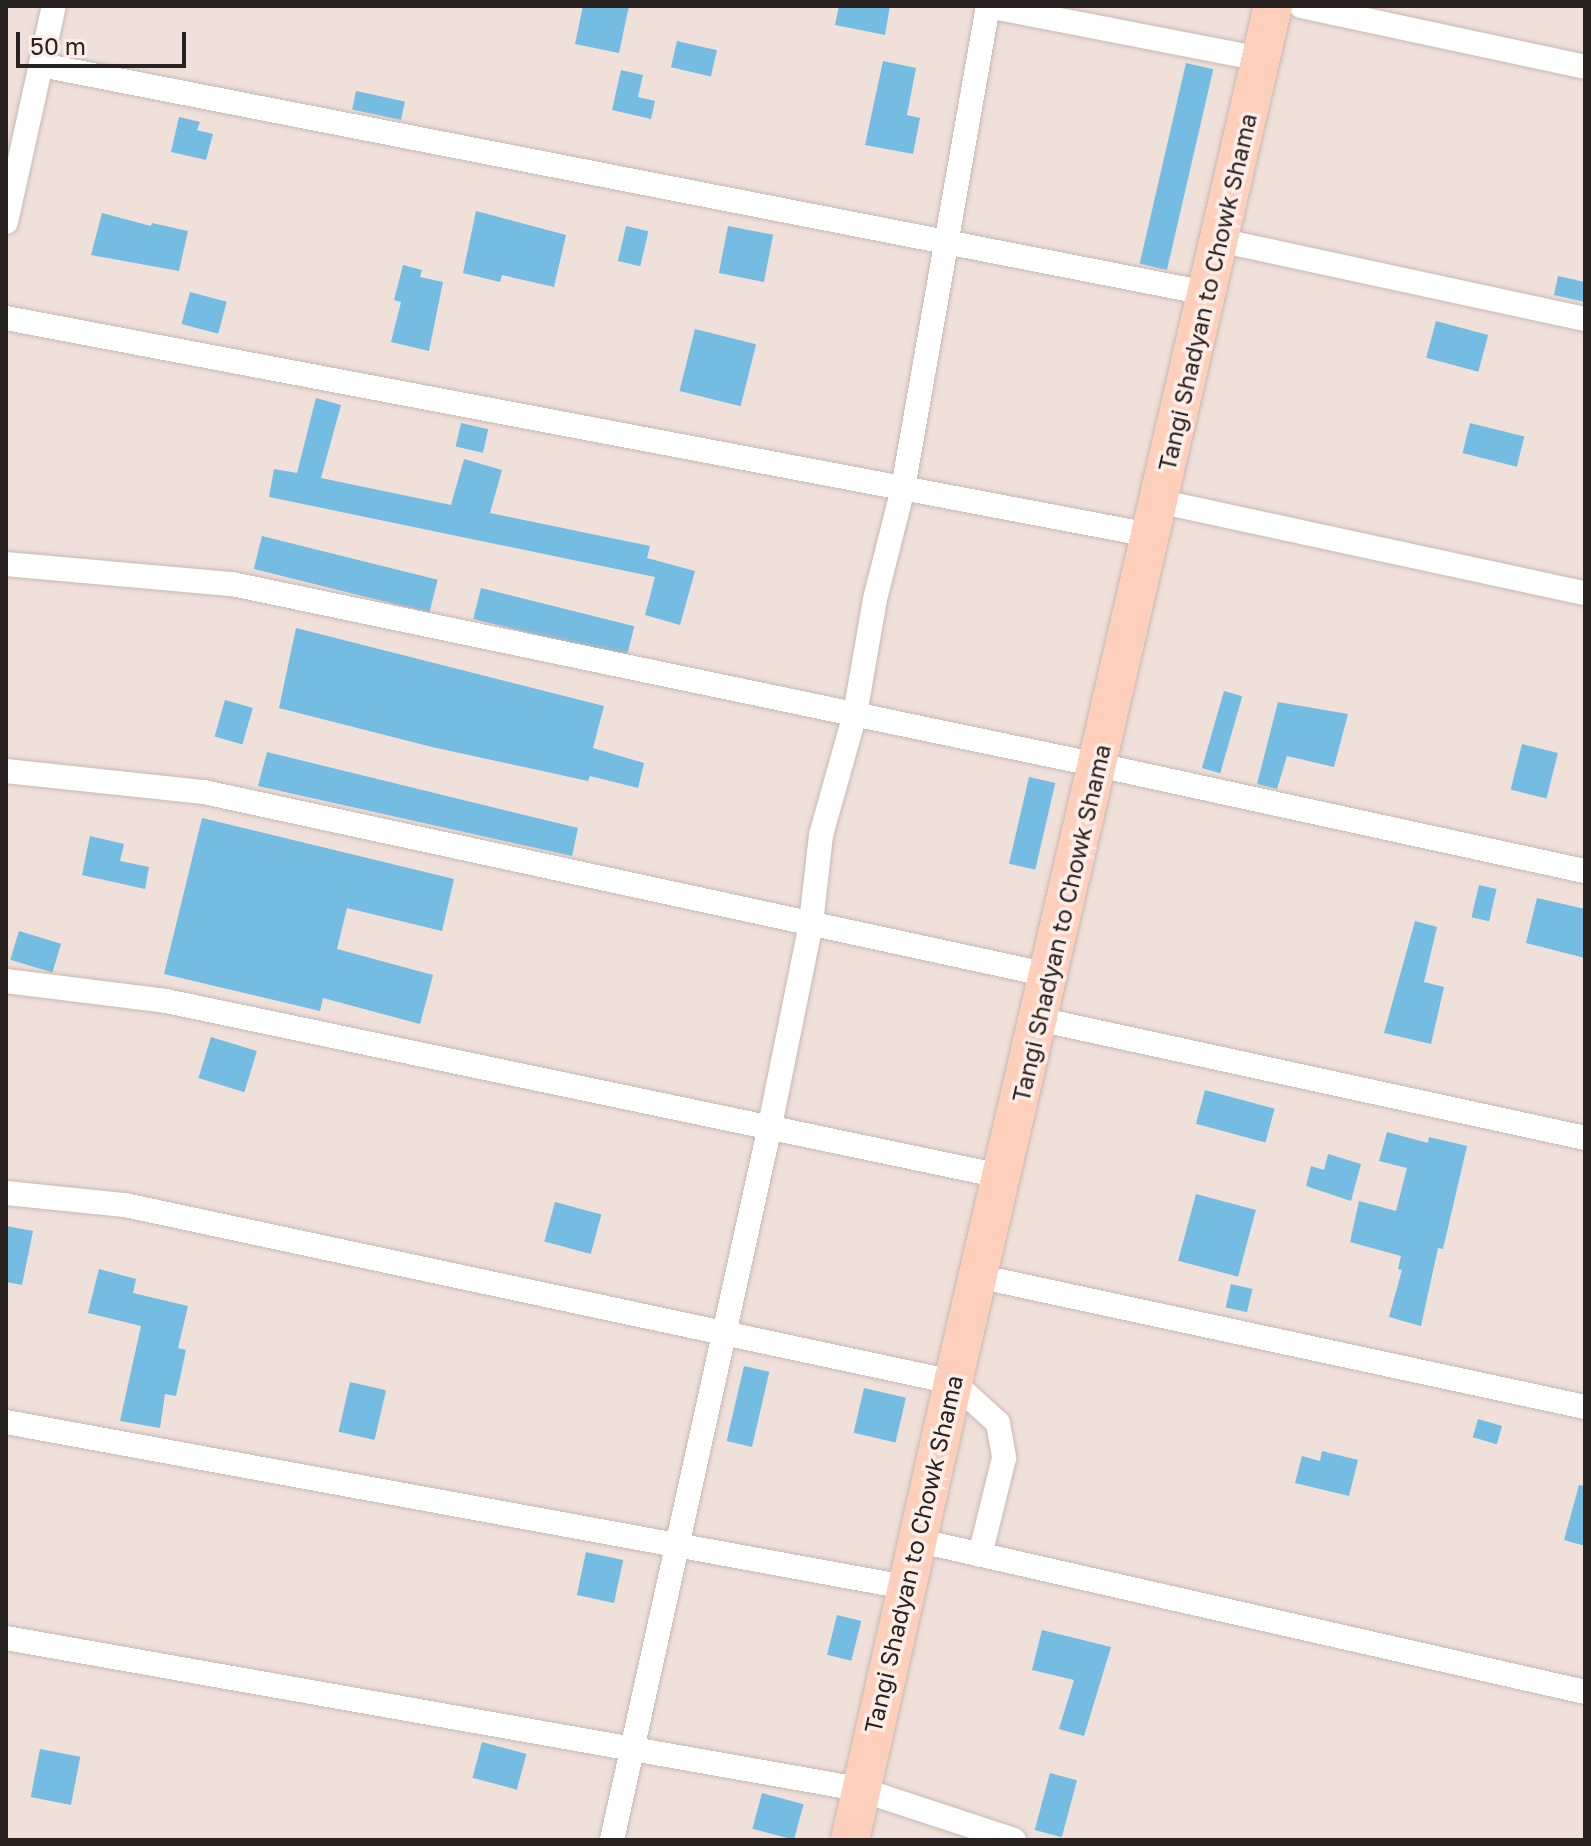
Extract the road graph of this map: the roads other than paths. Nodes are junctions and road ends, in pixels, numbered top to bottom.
1 (54, 6) edge
2 (1273, 6) edge
3 (1301, 6) edge
4 (1260, 59) junction
5 (41, 65) junction
6 (1585, 67) edge
7 (15, 142) edge
8 (6, 222) edge
9 (949, 240) junction
10 (1219, 240) junction
11 (1206, 293) junction
12 (6, 318) edge
13 (1585, 319) edge
14 (903, 488) junction
15 (1154, 518) junction
16 (6, 564) edge
17 (1585, 593) edge
18 (855, 714) junction
19 (1098, 765) junction
20 (6, 771) edge
21 (1585, 871) edge
22 (811, 923) junction
23 (1049, 975) junction
24 (6, 981) edge
25 (1038, 1019) junction
26 (769, 1127) junction
27 (1585, 1138) edge
28 (1001, 1176) junction
29 (6, 1193) edge
30 (977, 1276) junction
31 (723, 1333) junction
32 (953, 1382) junction
33 (1585, 1407) edge
34 (6, 1422) edge
35 (916, 1540) junction
36 (676, 1545) junction
37 (980, 1555) junction
38 (905, 1587) junction
39 (6, 1638) edge
40 (1585, 1692) edge
41 (632, 1749) junction
42 (859, 1789) junction
43 (612, 1840) edge
44 (850, 1840) edge
45 (1014, 1840) edge

1 - 5 street
2 - 4 main road, Tangi Shadyan to Chowk Shama
3 - 6 street
4 - 9 street
4 - 10 main road, Tangi Shadyan to Chowk Shama
5 - 7 street
5 - 9 street
7 - 8 street
9 - 11 street
9 - 14 street
10 - 11 main road, Tangi Shadyan to Chowk Shama
10 - 13 street
11 - 15 main road, Tangi Shadyan to Chowk Shama
12 - 14 street
14 - 15 street
14 - 18 street
15 - 17 street
15 - 19 main road, Tangi Shadyan to Chowk Shama
16 - 18 street
18 - 19 street
18 - 22 street
19 - 21 street
19 - 23 main road, Tangi Shadyan to Chowk Shama
20 - 22 street
22 - 23 street
22 - 26 street
23 - 25 main road, Tangi Shadyan to Chowk Shama
24 - 26 street
25 - 27 street
25 - 28 main road, Tangi Shadyan to Chowk Shama
26 - 28 street
26 - 31 street
28 - 30 main road, Tangi Shadyan to Chowk Shama
29 - 31 street
30 - 32 main road, Tangi Shadyan to Chowk Shama
30 - 33 street
31 - 32 street
31 - 36 street
32 - 35 main road, Tangi Shadyan to Chowk Shama
32 - 37 street
34 - 36 street
35 - 37 street
35 - 38 main road, Tangi Shadyan to Chowk Shama
36 - 38 street
36 - 41 street
37 - 40 street
38 - 42 main road, Tangi Shadyan to Chowk Shama
39 - 41 street
41 - 42 street
41 - 43 street
42 - 44 main road, Tangi Shadyan to Chowk Shama
42 - 45 street

